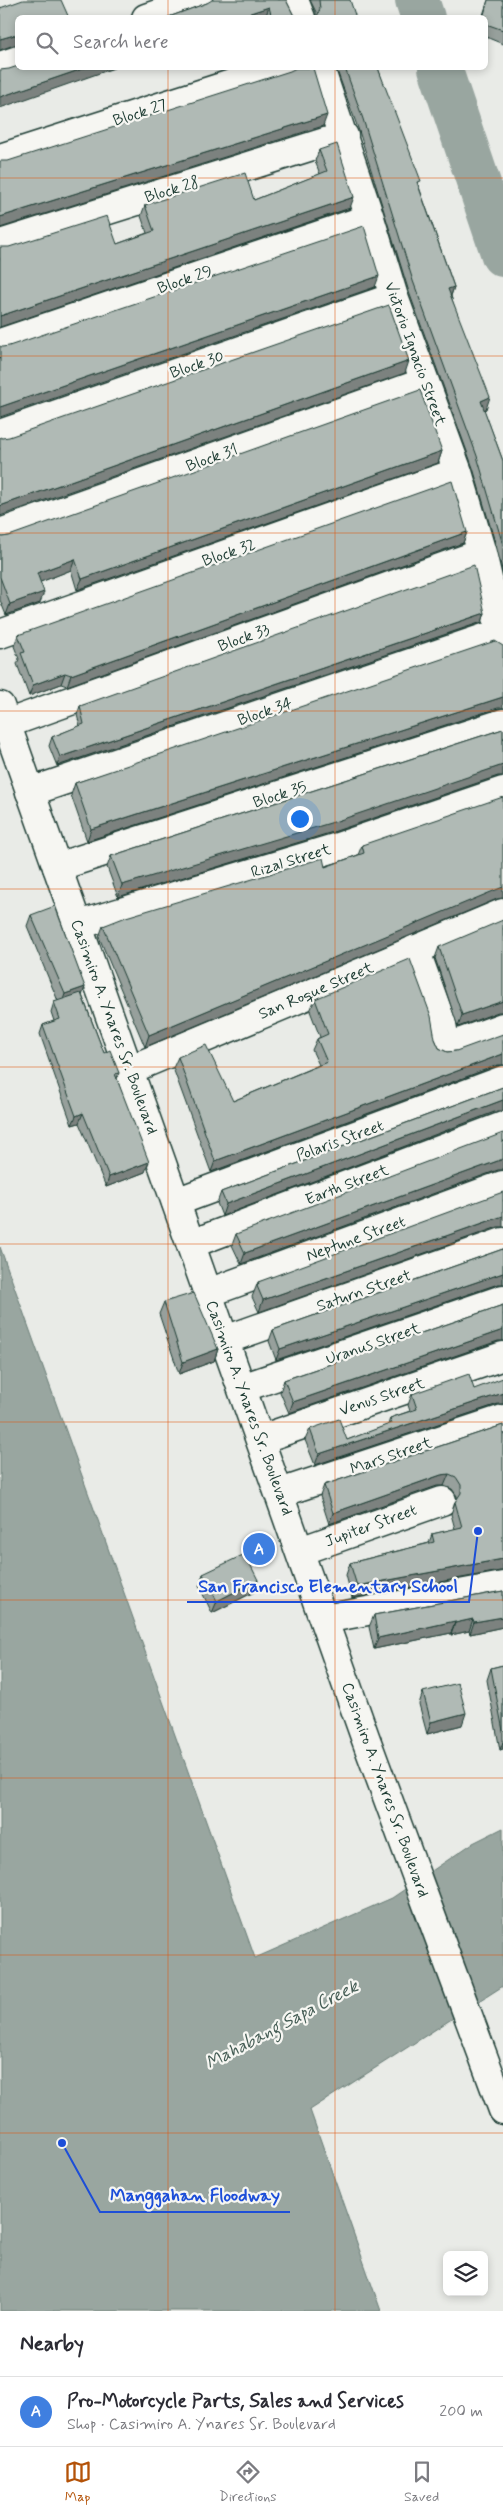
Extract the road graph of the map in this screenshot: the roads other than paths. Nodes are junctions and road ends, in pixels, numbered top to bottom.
1 (198, 0) edge
2 (294, 0) edge
3 (155, 15) edge
4 (300, 15) edge
5 (15, 61) edge
6 (0, 66) edge
7 (274, 70) edge
8 (321, 70) edge
9 (344, 136) junction
10 (0, 158) edge
11 (370, 218) junction
12 (0, 244) edge
13 (394, 297) junction
14 (0, 343) edge
15 (425, 382) junction
16 (0, 434) edge
17 (458, 472) junction
18 (0, 533) edge
19 (482, 553) junction
20 (0, 634) edge
21 (501, 638) edge
22 (3, 715) edge
23 (503, 723) edge
24 (503, 791) edge
25 (30, 792) junction
26 (57, 866) junction
27 (503, 913) edge
28 (78, 925) junction
29 (415, 949) junction
30 (503, 1027) edge
31 (129, 1070) junction
32 (503, 1080) edge
33 (503, 1126) edge
34 (503, 1185) edge
35 (176, 1202) junction
36 (503, 1242) edge
37 (191, 1244) junction
38 (208, 1293) junction
39 (503, 1299) edge
40 (225, 1340) junction
41 (503, 1356) edge
42 (242, 1388) junction
43 (503, 1418) edge
44 (260, 1439) junction
45 (280, 1493) junction
46 (442, 1501) dead end
47 (300, 1551) junction
48 (503, 1586) edge
49 (324, 1619) junction
50 (498, 2098) edge

1 - 3 street
2 - 4 street
5 - 6 street
7 - 10 street, Block 27
8 - 9 street, Victorio Ignacio Street
9 - 11 street, Victorio Ignacio Street
9 - 12 street, Block 28
11 - 13 street, Victorio Ignacio Street
11 - 14 street, Block 29
13 - 15 street, Victorio Ignacio Street
13 - 16 street, Block 30
15 - 17 street, Victorio Ignacio Street
15 - 18 street, Block 31
17 - 19 street, Victorio Ignacio Street
17 - 20 street, Block 32
19 - 21 street, Victorio Ignacio Street
19 - 22 street, Block 33
21 - 25 street, Block 34
22 - 25 street, Casimiro A. Ynares Sr. Boulevard
23 - 26 street, Block 35
24 - 28 street, Rizal Street
25 - 26 street, Casimiro A. Ynares Sr. Boulevard
26 - 28 street, Casimiro A. Ynares Sr. Boulevard
27 - 29 street, San Roque Street
28 - 31 street, Casimiro A. Ynares Sr. Boulevard
29 - 30 street
29 - 31 street, San Roque Street
31 - 35 street, Casimiro A. Ynares Sr. Boulevard
32 - 35 street, Polaris Street
33 - 37 street, Earth Street
34 - 38 street, Neptune Street
35 - 37 street, Casimiro A. Ynares Sr. Boulevard
36 - 40 street, Saturn Street
37 - 38 street, Casimiro A. Ynares Sr. Boulevard
38 - 40 street, Casimiro A. Ynares Sr. Boulevard
39 - 42 street, Uranus Street
40 - 42 street, Casimiro A. Ynares Sr. Boulevard
41 - 44 street, Venus Street
42 - 44 street, Casimiro A. Ynares Sr. Boulevard
43 - 45 street, Mars Street
44 - 45 street, Casimiro A. Ynares Sr. Boulevard
45 - 47 street, Casimiro A. Ynares Sr. Boulevard
46 - 47 street, Jupiter Street
47 - 49 street, Casimiro A. Ynares Sr. Boulevard
48 - 49 street
49 - 50 street, Casimiro A. Ynares Sr. Boulevard

